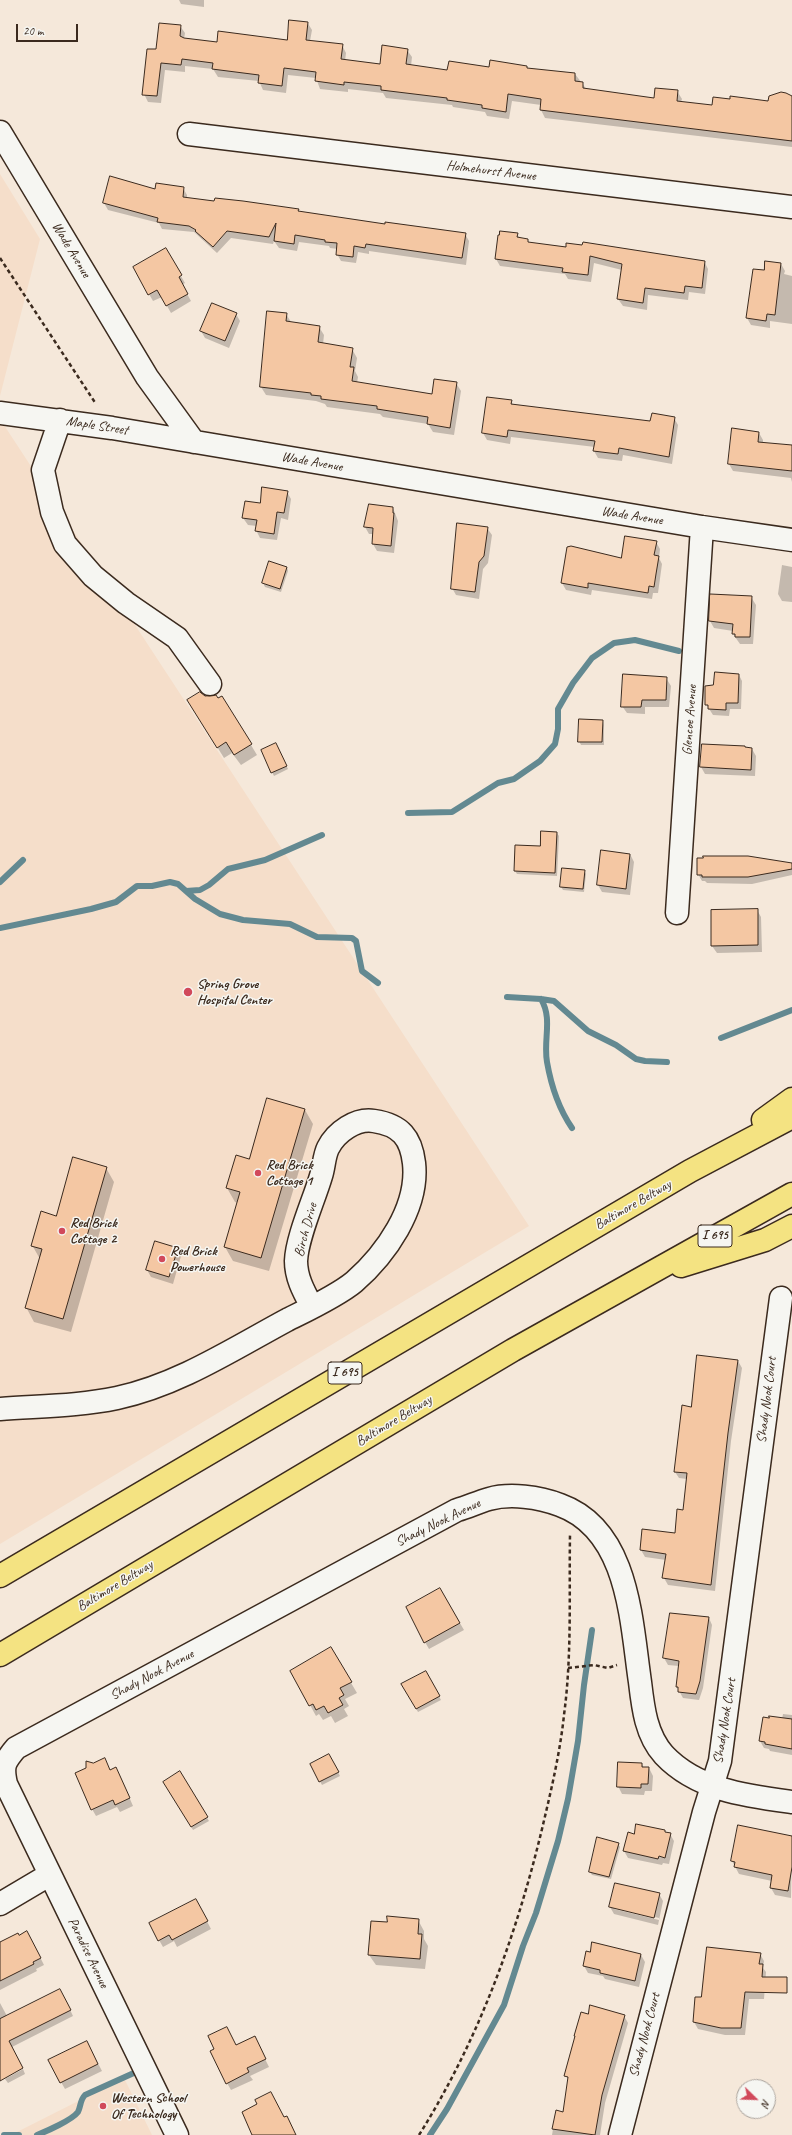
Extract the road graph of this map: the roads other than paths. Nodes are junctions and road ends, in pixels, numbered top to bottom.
1 (0, 132) edge
2 (189, 134) dead end
3 (792, 207) edge
4 (4, 410) edge
5 (60, 420) junction
6 (194, 442) junction
7 (702, 528) junction
8 (792, 540) edge
9 (210, 684) dead end
10 (677, 913) dead end
11 (792, 1099) edge
12 (792, 1117) edge
13 (690, 1171) junction
14 (792, 1194) edge
15 (792, 1226) edge
16 (638, 1279) junction
17 (781, 1298) dead end
18 (312, 1307) junction
19 (0, 1409) edge
20 (0, 1576) edge
21 (0, 1654) edge
22 (3, 1769) joint
23 (712, 1786) junction
24 (792, 1802) edge
25 (49, 1875) junction
26 (0, 1904) edge
27 (177, 2135) edge
28 (620, 2135) edge

1 - 6 street, Wade Avenue
2 - 3 street, Holmehurst Avenue
4 - 5 street, Maple Street
5 - 6 street, Maple Street
5 - 9 street
6 - 7 street, Wade Avenue
7 - 8 street, Wade Avenue
7 - 10 street, Glencoe Avenue
11 - 13 highway
12 - 13 highway, Baltimore Beltway / I 695
13 - 20 highway, Baltimore Beltway / I 695
14 - 16 highway, Baltimore Beltway / I 695
15 - 16 highway
16 - 21 highway, Baltimore Beltway / I 695
17 - 23 street, Shady Nook Court
18 - 18 street, Birch Drive
18 - 19 street, Birch Drive
22 - 23 street, Shady Nook Avenue
22 - 25 street, Paradise Avenue
23 - 24 street, Shady Nook Avenue
23 - 28 street, Shady Nook Court
25 - 26 street
25 - 27 street, Paradise Avenue

